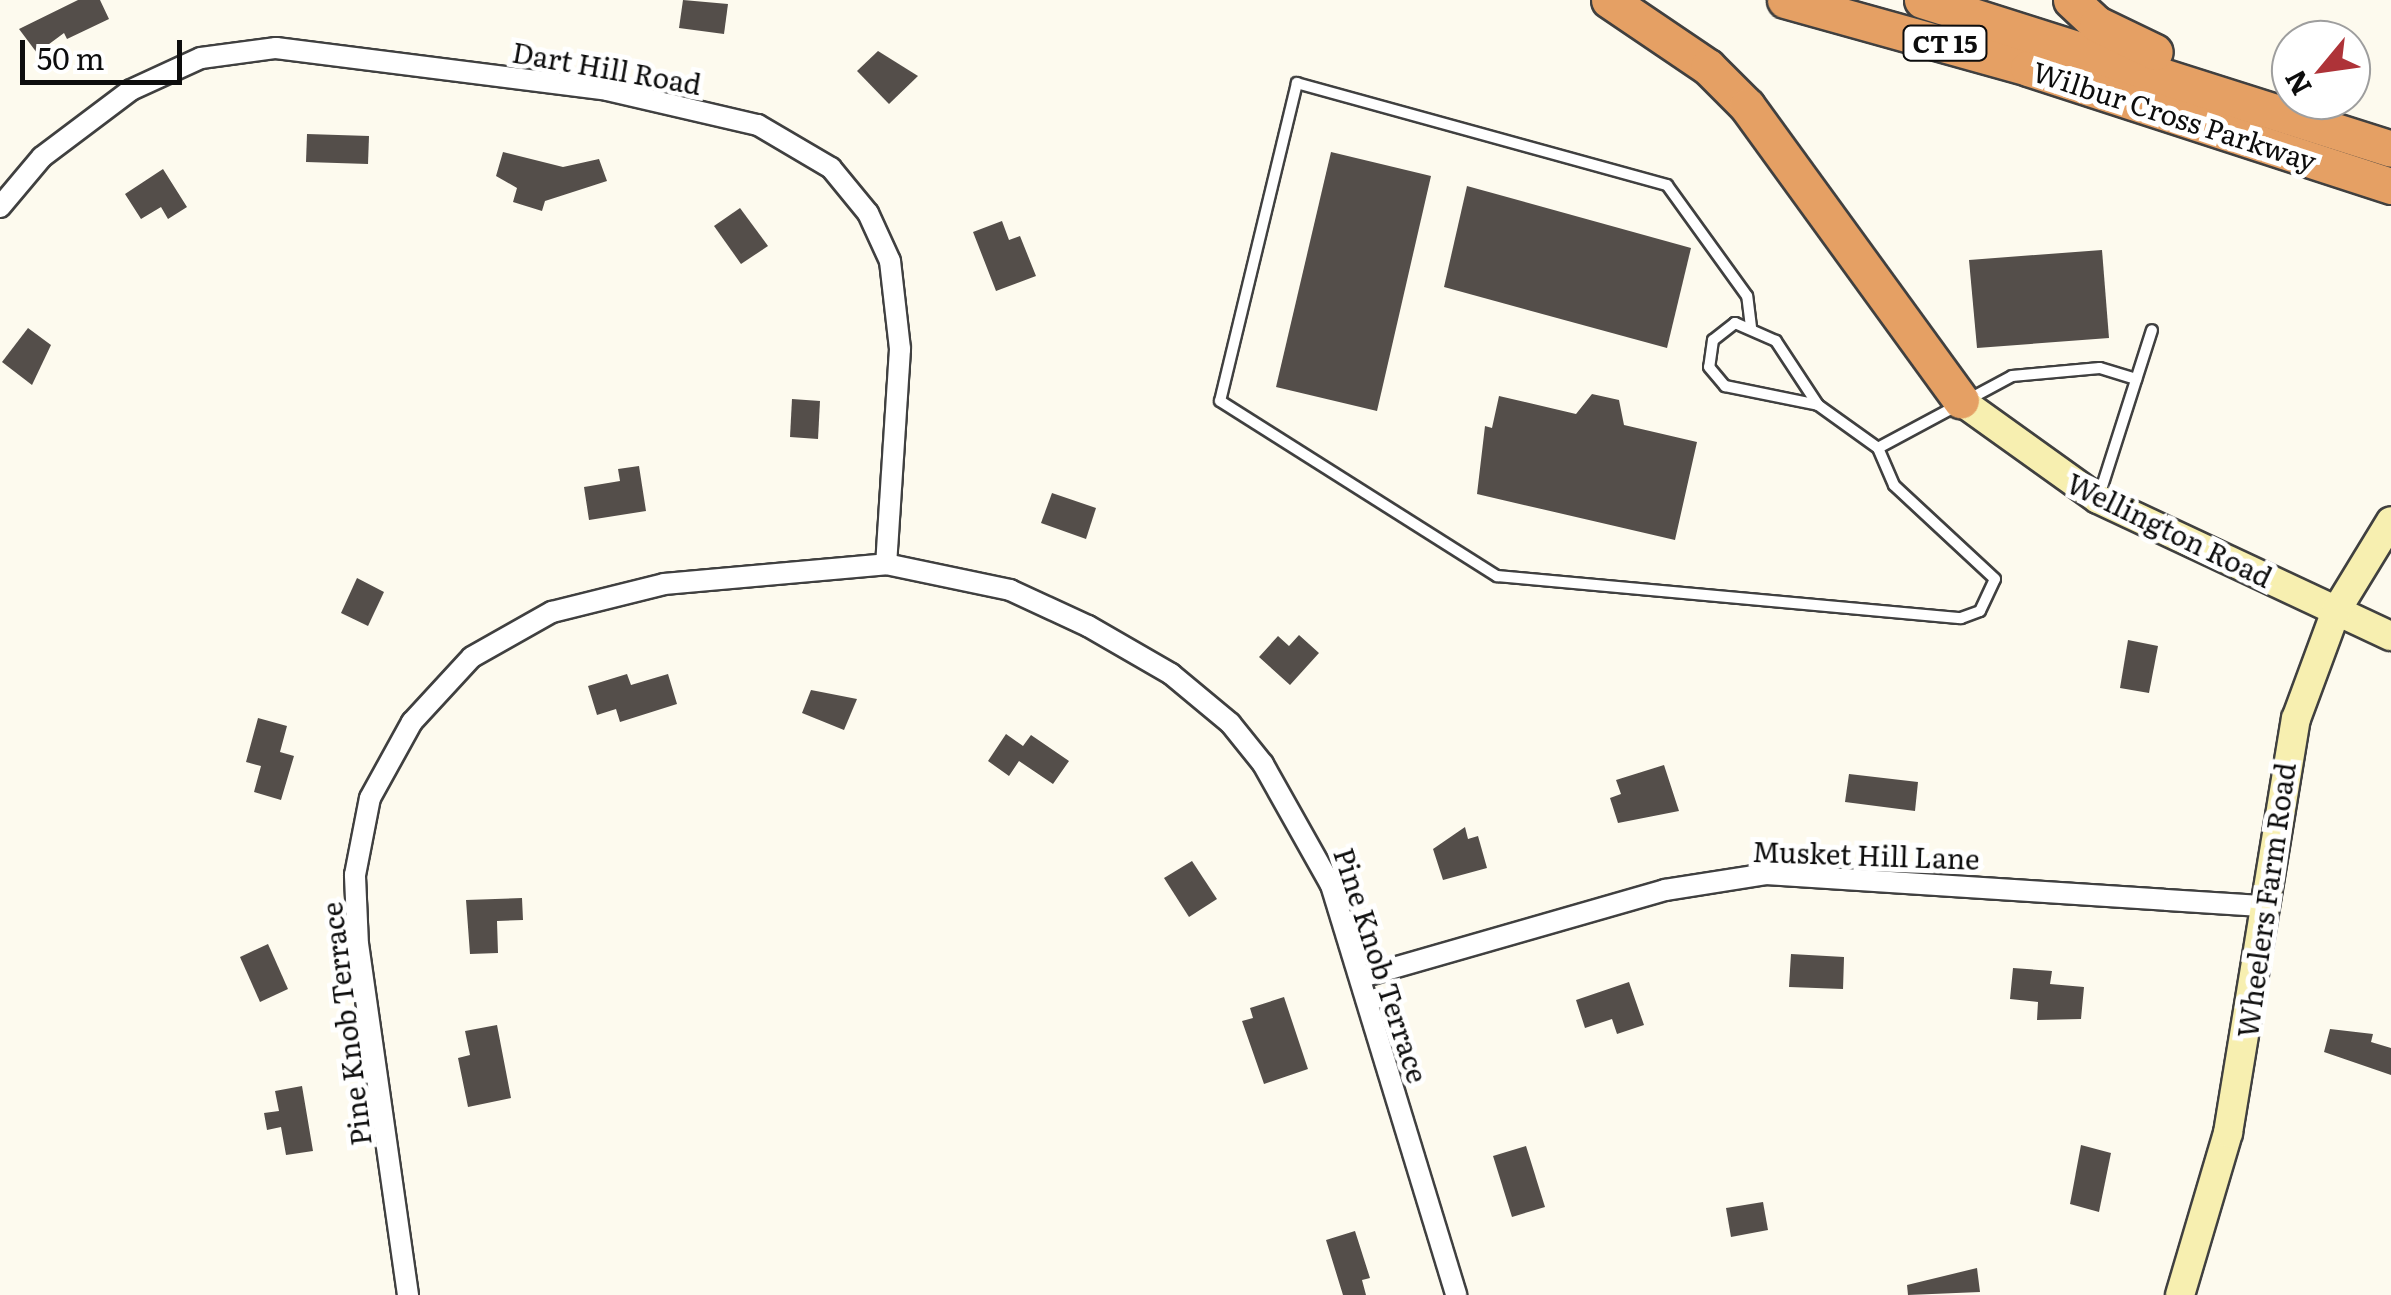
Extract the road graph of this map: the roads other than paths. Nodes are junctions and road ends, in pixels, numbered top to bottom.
1 (1610, 0) edge
2 (1784, 0) edge
3 (1922, 0) edge
4 (2071, 0) edge
5 (2104, 91) junction
6 (2239, 97) junction
7 (2391, 149) edge
8 (2391, 186) edge
9 (0, 206) edge
10 (2391, 206) edge
11 (1751, 326) junction
12 (2152, 330) dead end
13 (2136, 379) junction
14 (1961, 401) junction
15 (1818, 405) junction
16 (1878, 448) junction
17 (2098, 499) junction
18 (2391, 521) edge
19 (886, 564) junction
20 (2336, 611) junction
21 (2391, 636) edge
22 (2261, 906) junction
23 (1362, 977) junction
24 (408, 1295) edge
25 (1456, 1295) edge
26 (2180, 1295) edge

1 - 14 highway
2 - 5 highway, Wilbur Cross Parkway / CT 15
3 - 6 highway, Wilbur Cross Parkway / CT 15
4 - 6 highway
5 - 8 highway, Wilbur Cross Parkway / CT 15
5 - 10 highway
6 - 7 highway, Wilbur Cross Parkway / CT 15
9 - 19 street, Dart Hill Road
11 - 15 lane
11 - 15 lane
11 - 16 lane
12 - 13 lane
13 - 14 lane
13 - 17 lane
14 - 16 lane
14 - 17 main road, Wellington Road
15 - 16 lane
17 - 20 main road, Wellington Road
18 - 20 main road, Wheelers Farm Road
19 - 23 street, Pine Knob Terrace
19 - 24 street, Pine Knob Terrace
20 - 21 main road, Wellington Road
20 - 22 main road, Wheelers Farm Road
22 - 23 street, Musket Hill Lane
22 - 26 main road, Wheelers Farm Road
23 - 25 street, Pine Knob Terrace

